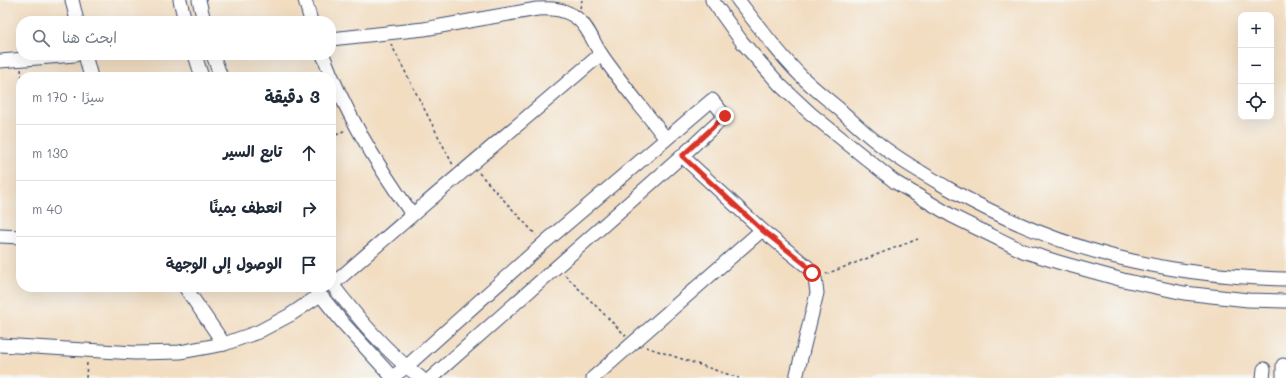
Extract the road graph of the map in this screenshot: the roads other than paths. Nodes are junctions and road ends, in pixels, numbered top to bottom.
1 (72, 0) edge
2 (180, 0) edge
3 (199, 0) edge
4 (305, 0) edge
5 (712, 0) edge
6 (738, 0) edge
7 (76, 16) edge
8 (184, 16) edge
9 (203, 16) edge
10 (310, 16) edge
11 (336, 39) edge
12 (601, 54) junction
13 (16, 60) edge
14 (86, 60) edge
15 (197, 60) edge
16 (215, 60) edge
17 (325, 60) edge
18 (0, 61) edge
19 (90, 72) edge
20 (200, 72) edge
21 (219, 72) edge
22 (330, 72) edge
23 (336, 85) edge
24 (666, 139) junction
25 (682, 156) junction
26 (412, 214) junction
27 (762, 230) junction
28 (0, 236) edge
29 (16, 237) edge
30 (1286, 278) edge
31 (336, 280) edge
32 (336, 289) edge
33 (188, 292) edge
34 (316, 292) edge
35 (318, 292) edge
36 (1286, 301) edge
37 (0, 344) edge
38 (224, 344) junction
39 (406, 367) junction
40 (392, 378) edge
41 (421, 378) edge
42 (431, 378) edge
43 (594, 378) edge
44 (796, 378) edge

1 - 7 street
2 - 8 street
3 - 9 street
4 - 10 street
5 - 36 street
6 - 30 street
11 - 12 street
12 - 24 street
12 - 26 street
13 - 18 street
14 - 19 street
15 - 20 street
16 - 21 street
17 - 22 street
23 - 26 street
24 - 25 street
24 - 39 street
25 - 27 street
25 - 42 street
26 - 31 street
27 - 43 street
27 - 44 street
28 - 29 street
32 - 39 street
33 - 38 street
34 - 38 street
35 - 40 street
37 - 38 street
39 - 40 street
39 - 41 street

